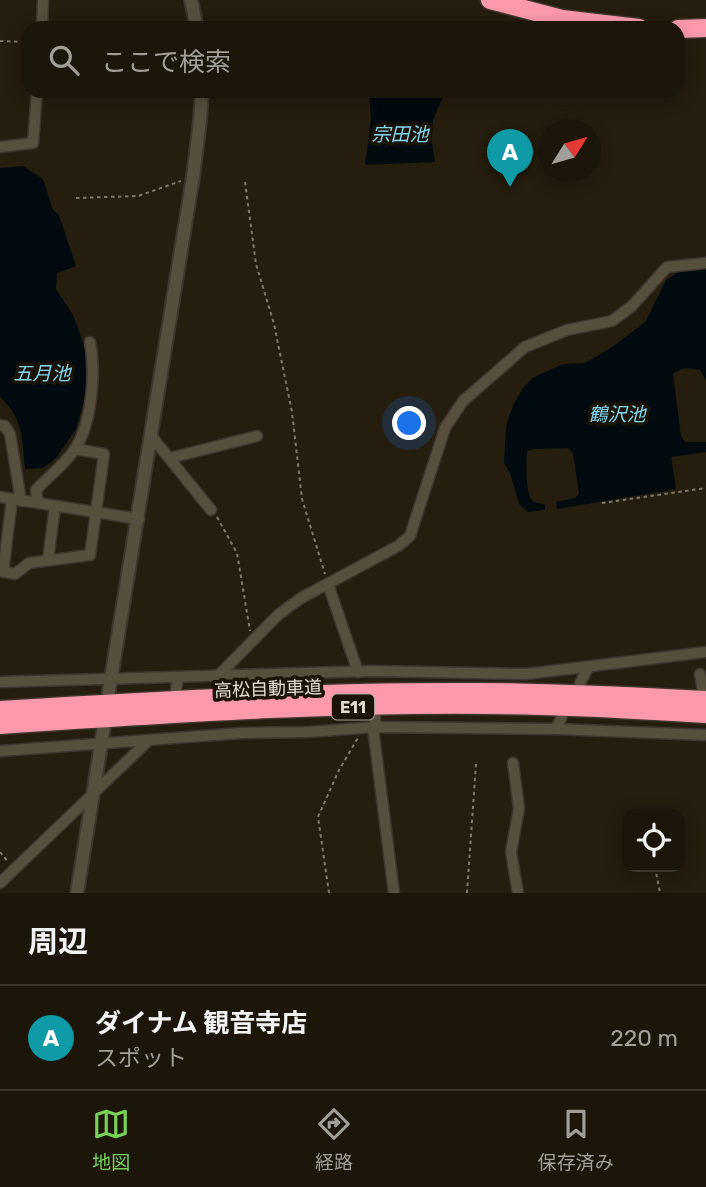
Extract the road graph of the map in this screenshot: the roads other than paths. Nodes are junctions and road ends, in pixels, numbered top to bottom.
1 (43, 0) edge
2 (191, 0) edge
3 (490, 0) edge
4 (42, 21) edge
5 (196, 21) edge
6 (579, 21) edge
7 (706, 27) edge
8 (685, 28) edge
9 (36, 98) edge
10 (201, 98) edge
11 (0, 147) edge
12 (706, 263) edge
13 (90, 342) dead end
14 (0, 425) edge
15 (257, 436) dead end
16 (152, 437) junction
17 (75, 449) junction
18 (170, 458) junction
19 (0, 497) edge
20 (16, 500) junction
21 (38, 503) junction
22 (55, 506) junction
23 (211, 510) road end
24 (96, 512) junction
25 (139, 519) junction
26 (48, 560) junction
27 (2, 571) edge
28 (328, 584) junction
29 (706, 652) edge
30 (588, 668) junction
31 (373, 671) junction
32 (358, 672) junction
33 (700, 674) dead end
34 (218, 676) junction
35 (178, 677) junction
36 (112, 678) junction
37 (0, 681) edge
38 (580, 682) dead end
39 (373, 685) dead end
40 (176, 690) dead end
41 (704, 696) edge
42 (108, 697) dead end
43 (0, 710) edge
44 (706, 714) edge
45 (375, 715) dead end
46 (562, 716) dead end
47 (0, 724) edge
48 (104, 726) dead end
49 (374, 728) junction
50 (555, 729) junction
51 (706, 735) edge
52 (149, 740) junction
53 (101, 743) junction
54 (0, 751) edge
55 (513, 763) dead end
56 (93, 794) junction
57 (0, 883) edge
58 (76, 893) edge
59 (394, 893) edge
60 (517, 893) edge

1 - 4 street
2 - 5 street
3 - 6 highway
7 - 8 highway
9 - 11 street
10 - 16 street
12 - 28 street
13 - 17 street
14 - 20 street
15 - 18 street
16 - 18 street
16 - 25 street
17 - 21 street
17 - 24 street
18 - 23 street
19 - 20 street
20 - 21 street
20 - 27 street
21 - 22 street
22 - 24 street
22 - 26 street
24 - 25 street
24 - 26 street
25 - 36 street
26 - 27 street
28 - 32 street
28 - 34 street
29 - 30 street
30 - 31 street
30 - 38 street
31 - 32 street
31 - 39 street
32 - 34 street
33 - 41 street
34 - 35 street
35 - 36 street
35 - 40 street
36 - 37 street
36 - 42 street
41 - 43 highway, 高松自動車道 / E11
44 - 47 highway, 高松自動車道 / E11
45 - 49 street
46 - 50 street
48 - 53 street
49 - 50 street
49 - 52 street
49 - 59 street
50 - 51 street
52 - 53 street
52 - 56 street
53 - 54 street
53 - 56 street
55 - 60 street
56 - 57 street
56 - 58 street

